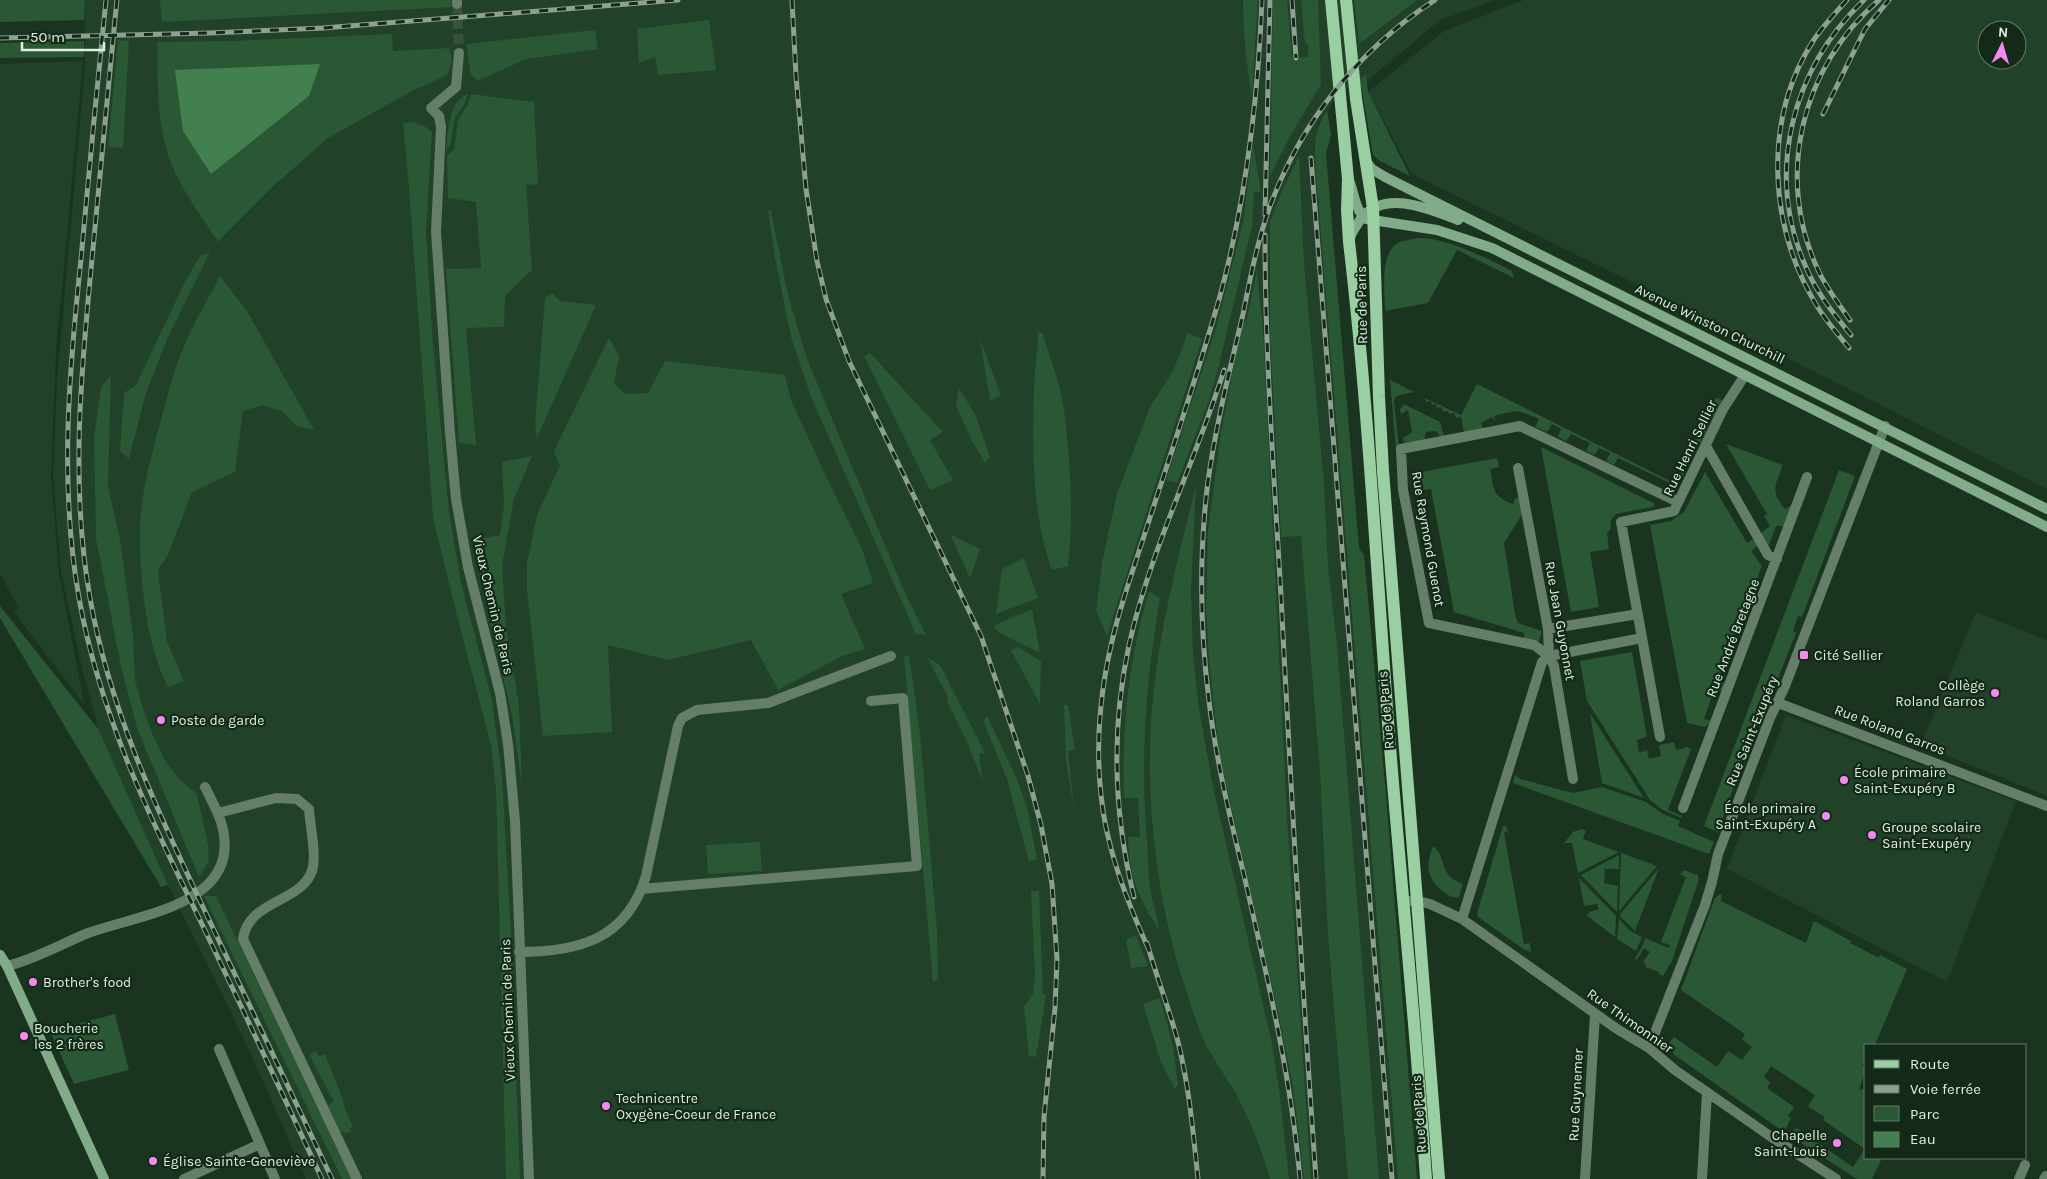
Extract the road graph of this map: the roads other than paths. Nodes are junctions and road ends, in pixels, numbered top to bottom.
1 (1331, 0) edge
2 (1346, 0) edge
3 (460, 53) tunnel mouth
4 (1365, 159) junction
5 (1348, 179) junction
6 (1373, 208) junction
7 (1368, 219) junction
8 (1508, 239) junction
9 (1349, 242) junction
10 (1745, 374) junction
11 (1885, 426) junction
12 (1878, 442) junction
13 (1706, 446) junction
14 (1518, 468) dead end
15 (1806, 477) dead end
16 (1678, 502) junction
17 (2047, 508) edge
18 (2047, 527) edge
19 (1777, 559) junction
20 (1638, 614) junction
21 (1548, 629) junction
22 (1642, 638) junction
23 (891, 656) dead end
24 (1549, 656) junction
25 (871, 701) dead end
26 (1778, 703) junction
27 (1660, 737) dead end
28 (1573, 779) dead end
29 (205, 787) dead end
30 (2047, 806) edge
31 (1683, 808) dead end
32 (218, 813) junction
33 (642, 889) junction
34 (1418, 901) junction
35 (1402, 902) junction
36 (1462, 919) junction
37 (519, 952) junction
38 (0, 955) edge
39 (7, 966) junction
40 (1595, 1014) junction
41 (1648, 1048) junction
42 (219, 1049) dead end
43 (1707, 1092) junction
44 (260, 1144) junction
45 (2025, 1165) dead end
46 (1818, 1168) junction
47 (104, 1179) edge
48 (184, 1179) edge
49 (275, 1179) edge
50 (357, 1179) edge
51 (529, 1179) edge
52 (1426, 1179) edge
53 (1439, 1179) edge
54 (1585, 1179) edge
55 (1702, 1179) edge
56 (1818, 1179) edge
57 (1836, 1179) edge
58 (2019, 1179) edge

1 - 5 main road, Rue de Paris
2 - 4 main road, Rue de Paris
3 - 37 street, Vieux Chemin de Paris
4 - 6 main road, Rue de Paris
4 - 8 main road, Avenue Winston Churchill
5 - 7 main road
5 - 9 main road, Rue de Paris
6 - 7 main road, Rue de Paris
6 - 8 main road
7 - 9 main road
7 - 10 main road, Avenue Winston Churchill
7 - 34 main road, Rue de Paris
8 - 11 main road, Avenue Winston Churchill
9 - 35 main road, Rue de Paris
10 - 12 main road, Avenue Winston Churchill
10 - 13 street, Rue Henri Sellier
11 - 12 street, Rue Saint-Exupéry
11 - 17 main road, Avenue Winston Churchill
12 - 18 main road, Avenue Winston Churchill
12 - 26 street, Rue Saint-Exupéry
13 - 16 street, Rue Henri Sellier
13 - 19 street
14 - 21 street, Rue Jean Guyonnet
15 - 19 street, Rue André Bretagne
16 - 20 street, Rue Henri Sellier
16 - 24 street, Rue Raymond Guenot
19 - 31 street, Rue André Bretagne
20 - 21 street
20 - 22 street, Rue Henri Sellier
21 - 24 street, Rue Jean Guyonnet
22 - 24 street
22 - 27 street, Rue Henri Sellier
23 - 33 street
24 - 28 street, Rue Jean Guyonnet
24 - 36 street
25 - 33 street
26 - 30 street, Rue Roland Garros
26 - 41 street, Rue Saint-Exupéry
29 - 32 street
32 - 39 street
32 - 50 street
33 - 37 street
34 - 35 street, Rue Thimonnier
34 - 36 street, Rue Thimonnier
34 - 53 main road, Rue de Paris
35 - 52 main road, Rue de Paris
36 - 40 street, Rue Thimonnier
37 - 51 street, Vieux Chemin de Paris
38 - 39 main road
39 - 47 main road
40 - 41 street, Rue Thimonnier
40 - 54 street, Rue Guynemer
41 - 43 street, Rue Thimonnier
42 - 44 street
43 - 46 street, Rue Thimonnier
43 - 55 street
44 - 48 street
44 - 49 street
45 - 58 street
46 - 56 street
46 - 57 street, Rue Thimonnier

